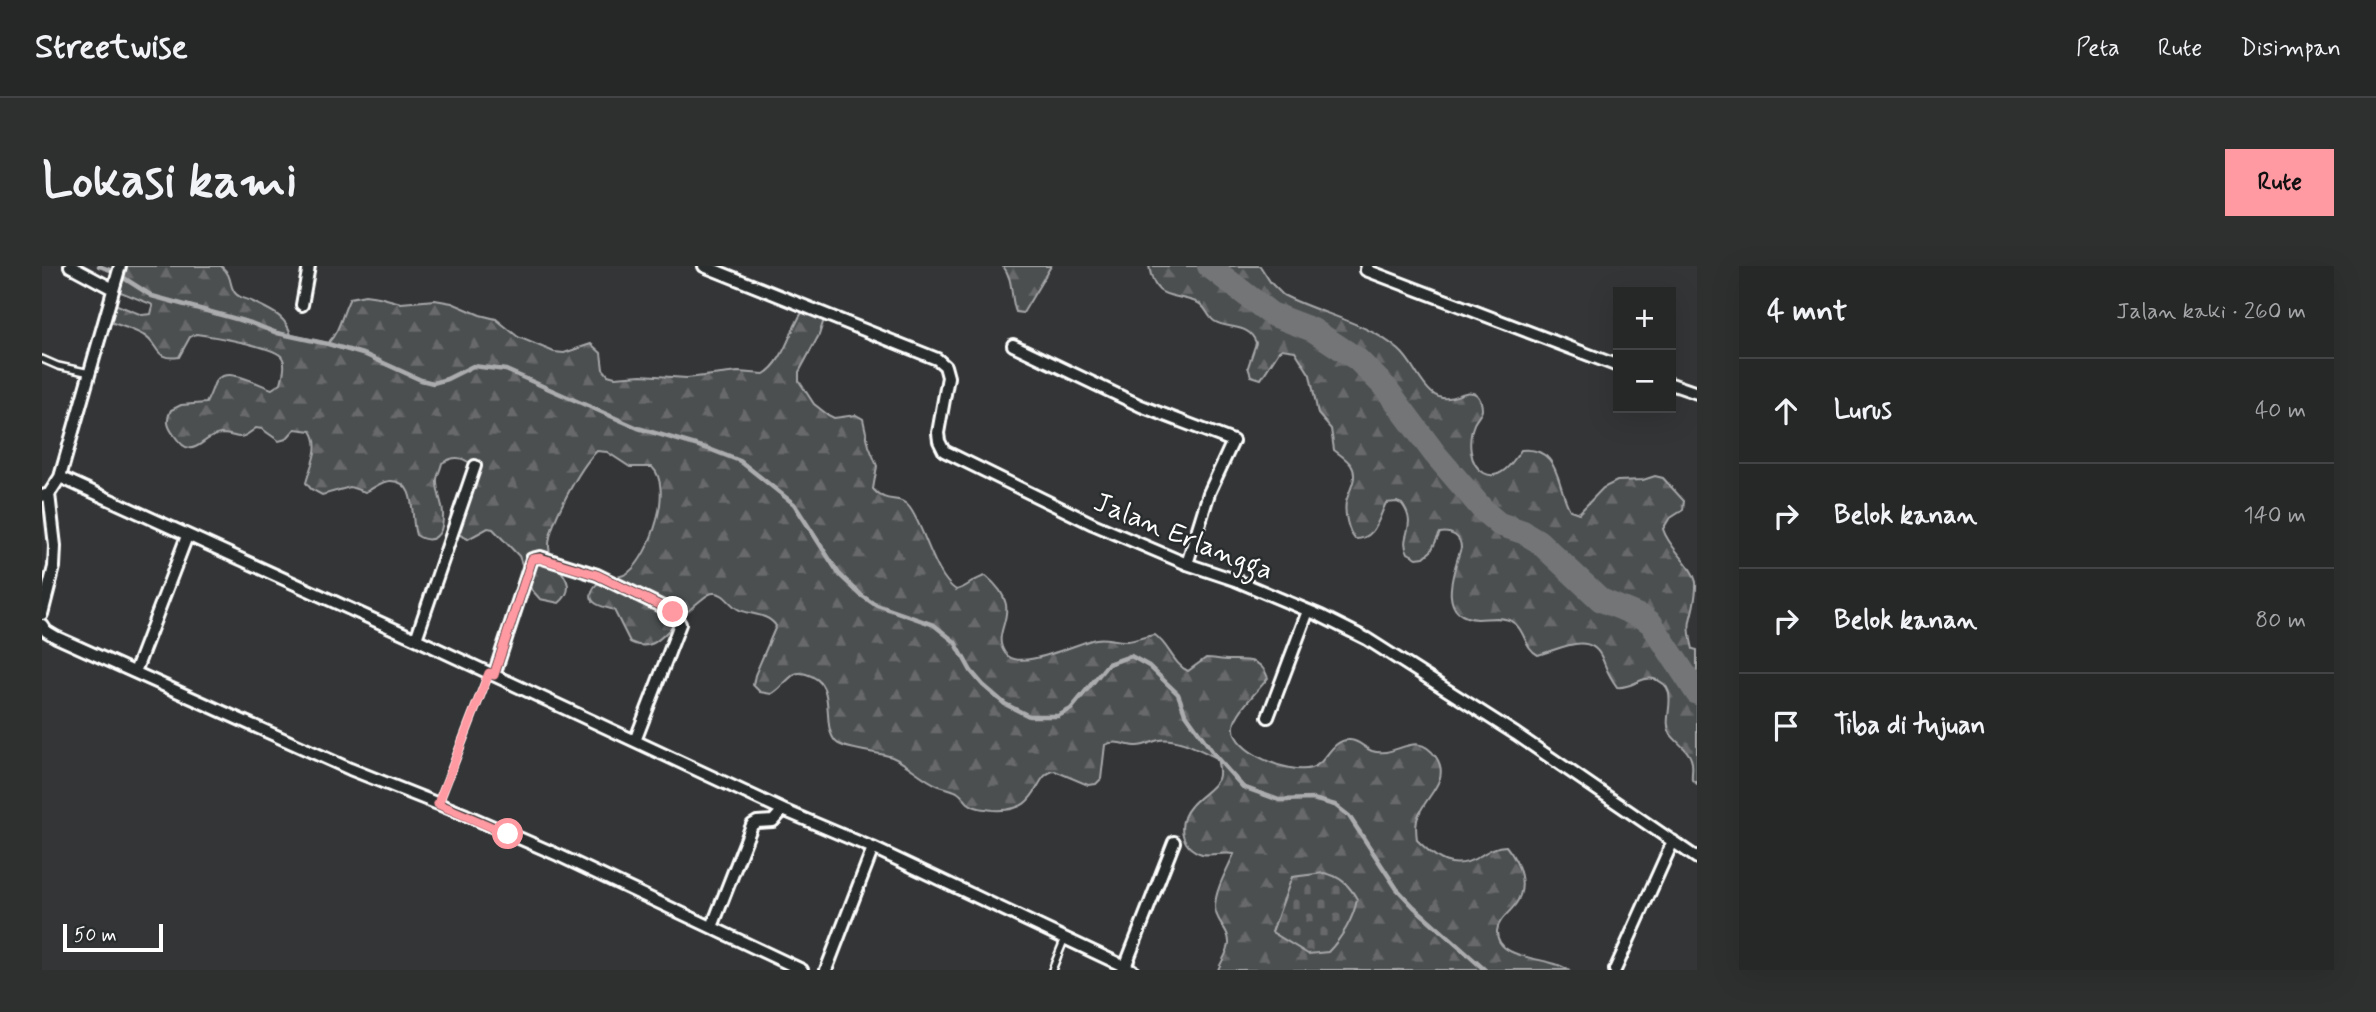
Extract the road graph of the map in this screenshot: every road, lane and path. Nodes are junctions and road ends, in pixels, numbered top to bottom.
1 (70, 266) edge
2 (309, 266) edge
3 (704, 266) edge
4 (1353, 266) edge
5 (119, 267) edge
6 (1367, 268) edge
7 (114, 285) junction
8 (302, 305) dead end
9 (1013, 345) dead end
10 (42, 359) edge
11 (1613, 364) edge
12 (90, 373) junction
13 (1676, 386) edge
14 (1697, 393) edge
15 (475, 467) dead end
16 (60, 477) junction
17 (46, 495) edge
18 (187, 536) junction
19 (1187, 564) junction
20 (1308, 611) junction
21 (42, 614) edge
22 (42, 625) edge
23 (416, 639) junction
24 (135, 672) junction
25 (491, 674) junction
26 (1268, 717) dead end
27 (635, 741) junction
28 (438, 804) junction
29 (783, 810) junction
30 (1673, 841) junction
31 (1174, 842) dead end
32 (873, 848) junction
33 (1697, 858) edge
34 (712, 927) junction
35 (1065, 938) junction
36 (1129, 968) edge
37 (802, 970) edge
38 (826, 970) edge
39 (1052, 970) edge
40 (1615, 970) edge

1 - 7 street
2 - 8 street
3 - 19 street, Jalan Erlangga
4 - 6 street
5 - 7 street
6 - 11 street
7 - 12 street
9 - 19 street
10 - 12 lane
12 - 16 street
13 - 14 street
15 - 23 street
16 - 17 street
16 - 18 street
17 - 21 street
18 - 23 street
18 - 24 street
19 - 20 street, Jalan Erlangga
20 - 26 street
20 - 30 street, Jalan Erlangga
22 - 24 street
23 - 25 street
24 - 28 street
25 - 27 street
25 - 27 street
25 - 28 lane
27 - 29 street
28 - 34 street
29 - 32 street
29 - 34 street
30 - 33 street, Jalan Erlangga
30 - 40 street
31 - 36 street
32 - 35 street
32 - 38 street
34 - 37 street
35 - 36 street
35 - 39 lane

